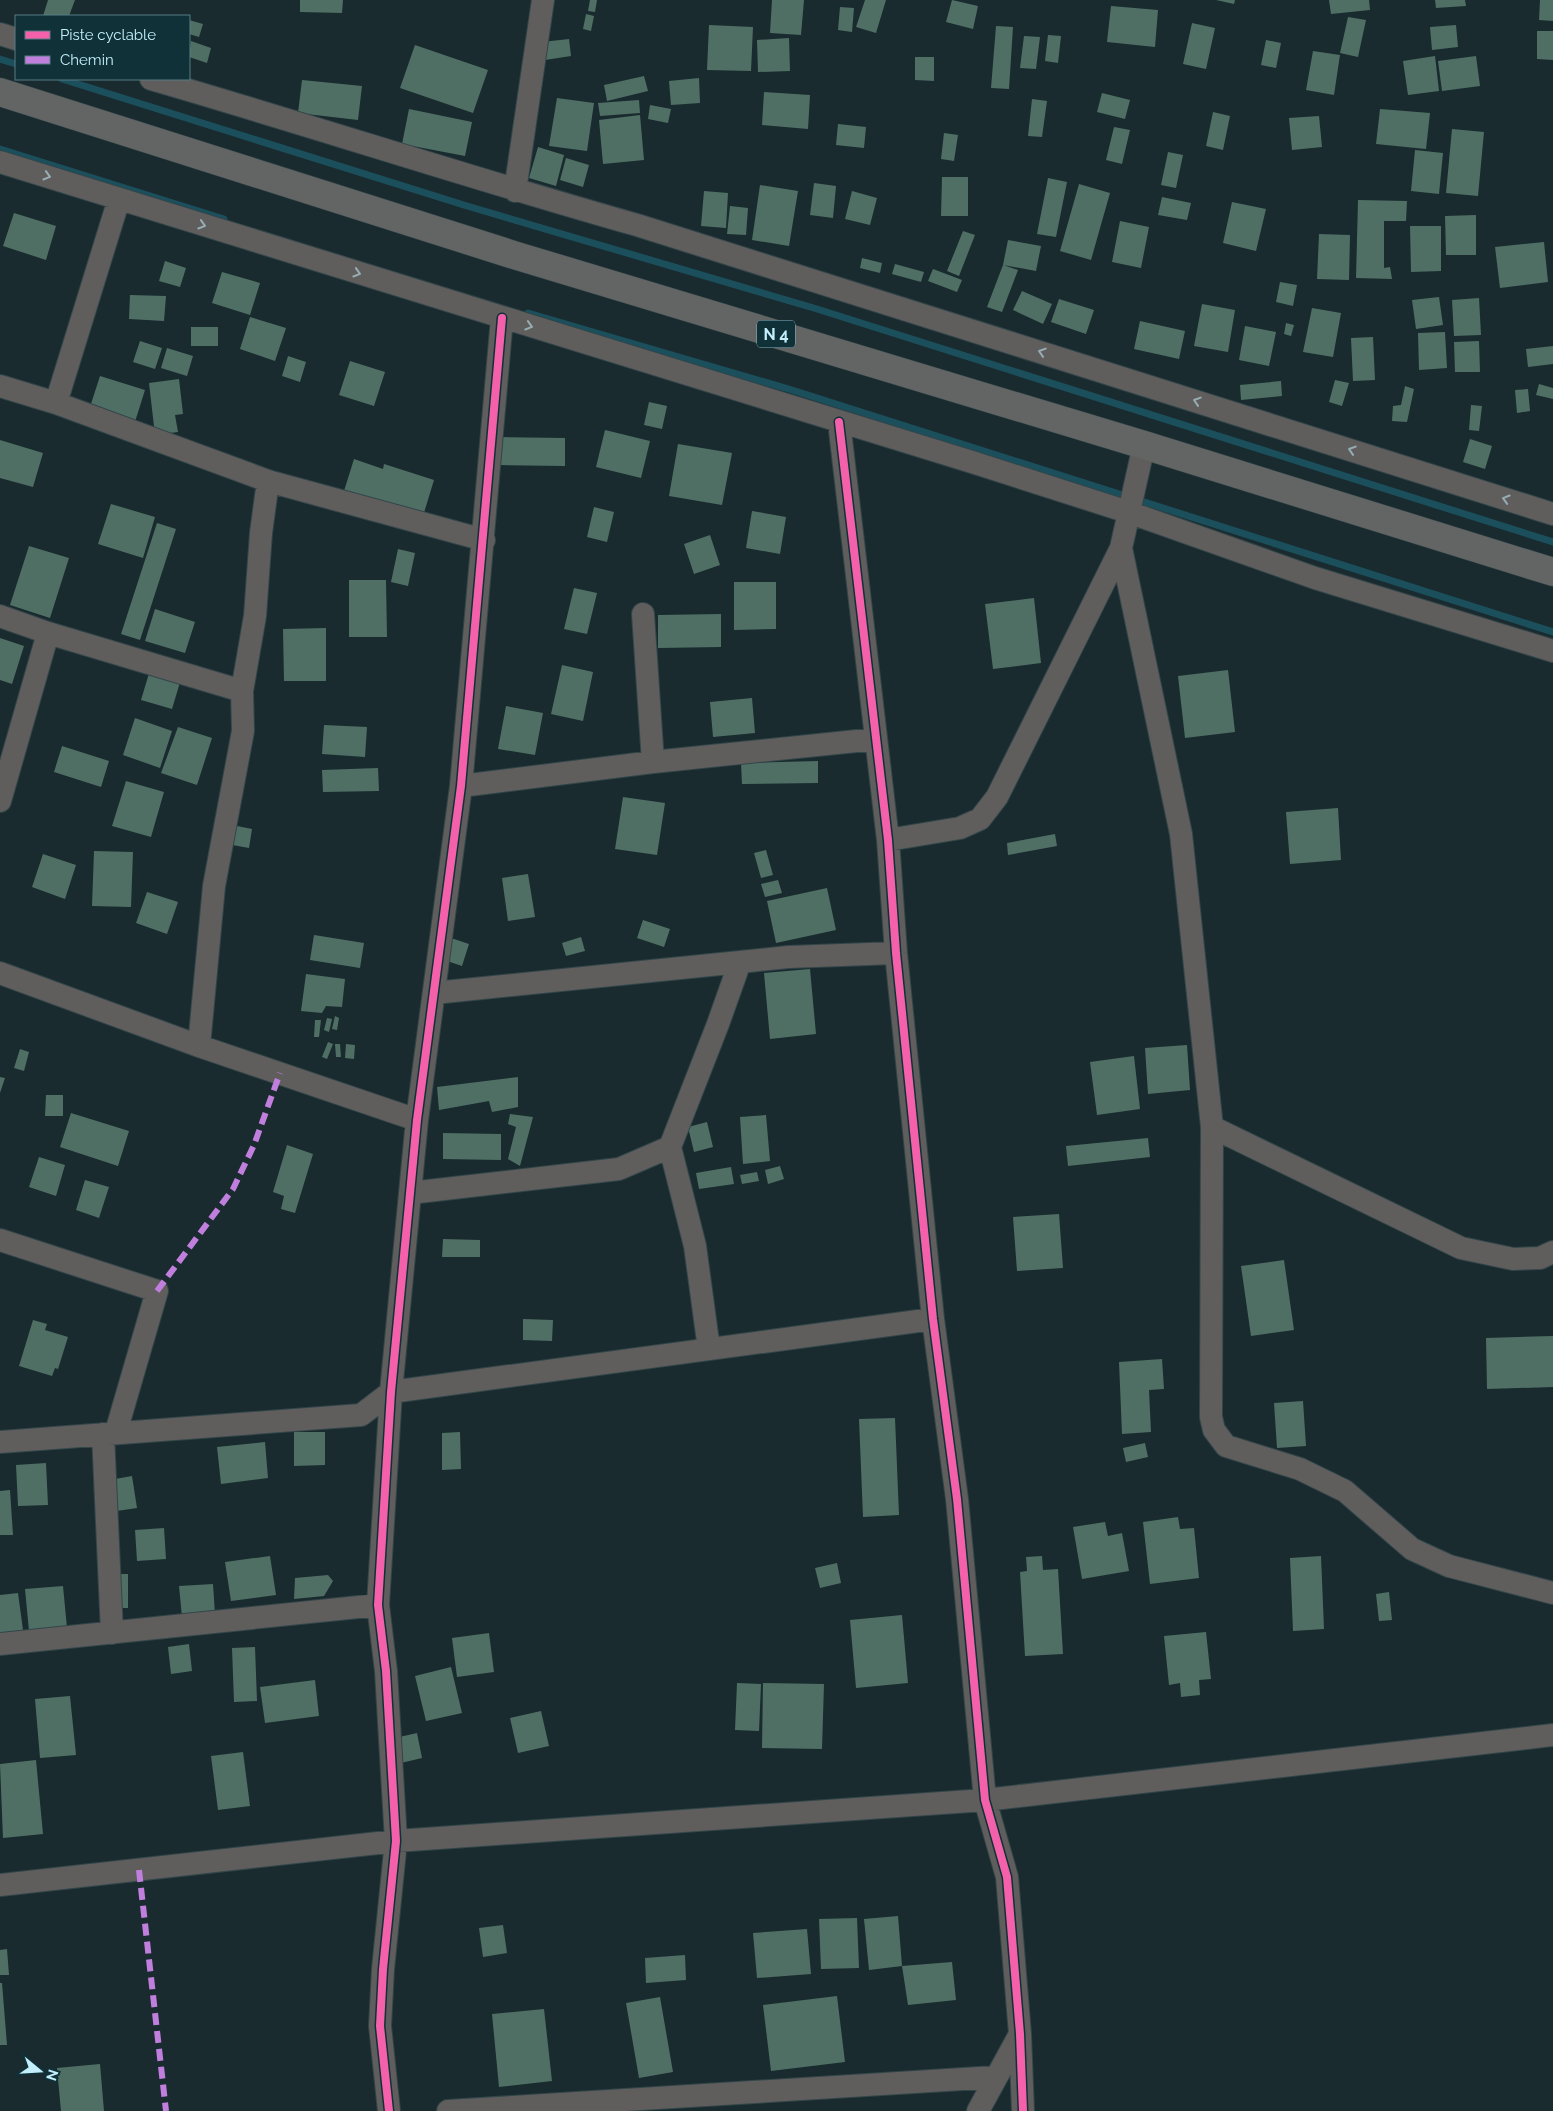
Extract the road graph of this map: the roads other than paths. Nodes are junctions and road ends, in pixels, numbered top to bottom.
1 (544, 0) edge
2 (0, 34) edge
3 (15, 39) edge
4 (154, 80) edge
5 (0, 92) edge
6 (0, 162) edge
7 (515, 191) junction
8 (119, 199) junction
9 (502, 318) junction
10 (0, 386) edge
11 (56, 403) junction
12 (839, 422) junction
13 (1144, 445) junction
14 (268, 482) junction
15 (1131, 502) junction
16 (1553, 514) edge
17 (484, 540) junction
18 (1122, 548) junction
19 (1553, 572) edge
20 (643, 614) dead end
21 (0, 616) edge
22 (48, 632) junction
23 (1553, 652) edge
24 (242, 691) junction
25 (876, 738) junction
26 (653, 762) junction
27 (461, 786) junction
28 (0, 801) edge
29 (888, 840) junction
30 (896, 953) junction
31 (740, 962) junction
32 (0, 973) edge
33 (434, 993) junction
34 (199, 1046) junction
35 (417, 1120) junction
36 (1212, 1127) junction
37 (670, 1147) junction
38 (410, 1193) junction
39 (0, 1240) edge
40 (1553, 1252) edge
41 (933, 1319) junction
42 (708, 1349) junction
43 (391, 1392) junction
44 (109, 1433) junction
45 (0, 1442) edge
46 (1553, 1593) edge
47 (378, 1605) junction
48 (112, 1633) junction
49 (0, 1644) edge
50 (1553, 1736) edge
51 (985, 1800) junction
52 (396, 1841) junction
53 (0, 1885) edge
54 (1020, 2034) junction
55 (996, 2078) junction
56 (390, 2111) edge
57 (448, 2111) edge
58 (978, 2111) edge
59 (1023, 2111) edge

1 - 7 street
2 - 3 street
4 - 7 street
5 - 13 highway, N 4
6 -> 8 street
16 -> 7 street
8 -> 9 street
8 - 11 street
9 -> 12 street
9 - 17 street
10 - 11 street
11 - 14 street
12 - 15 street
12 - 25 street
13 - 15 street
13 - 19 highway, N 4
14 - 17 street
14 - 24 street
15 - 18 street
15 - 23 street
17 - 27 street
18 - 29 street
18 - 36 street
20 - 26 street
21 - 22 street
22 - 24 street
22 - 28 street
24 - 34 street
25 - 26 street
25 - 29 street
26 - 27 street
27 - 33 street
29 - 30 street
30 - 31 street
30 - 41 street
31 - 33 street
31 - 37 street
32 - 34 street
33 - 35 street
34 - 35 street
35 - 38 street
36 - 40 street
36 - 46 street
37 - 38 street
37 - 42 street
38 - 43 street
39 - 44 street
41 - 42 street
41 - 51 street
42 - 43 street
43 - 44 street
43 - 47 street
44 - 45 street
44 - 48 street
47 - 48 street
47 - 52 street
48 - 49 street
50 - 51 street
51 - 52 street
51 - 54 street
52 - 53 street
52 - 56 street
54 - 55 street
54 - 59 street
55 - 57 street
55 - 58 street

